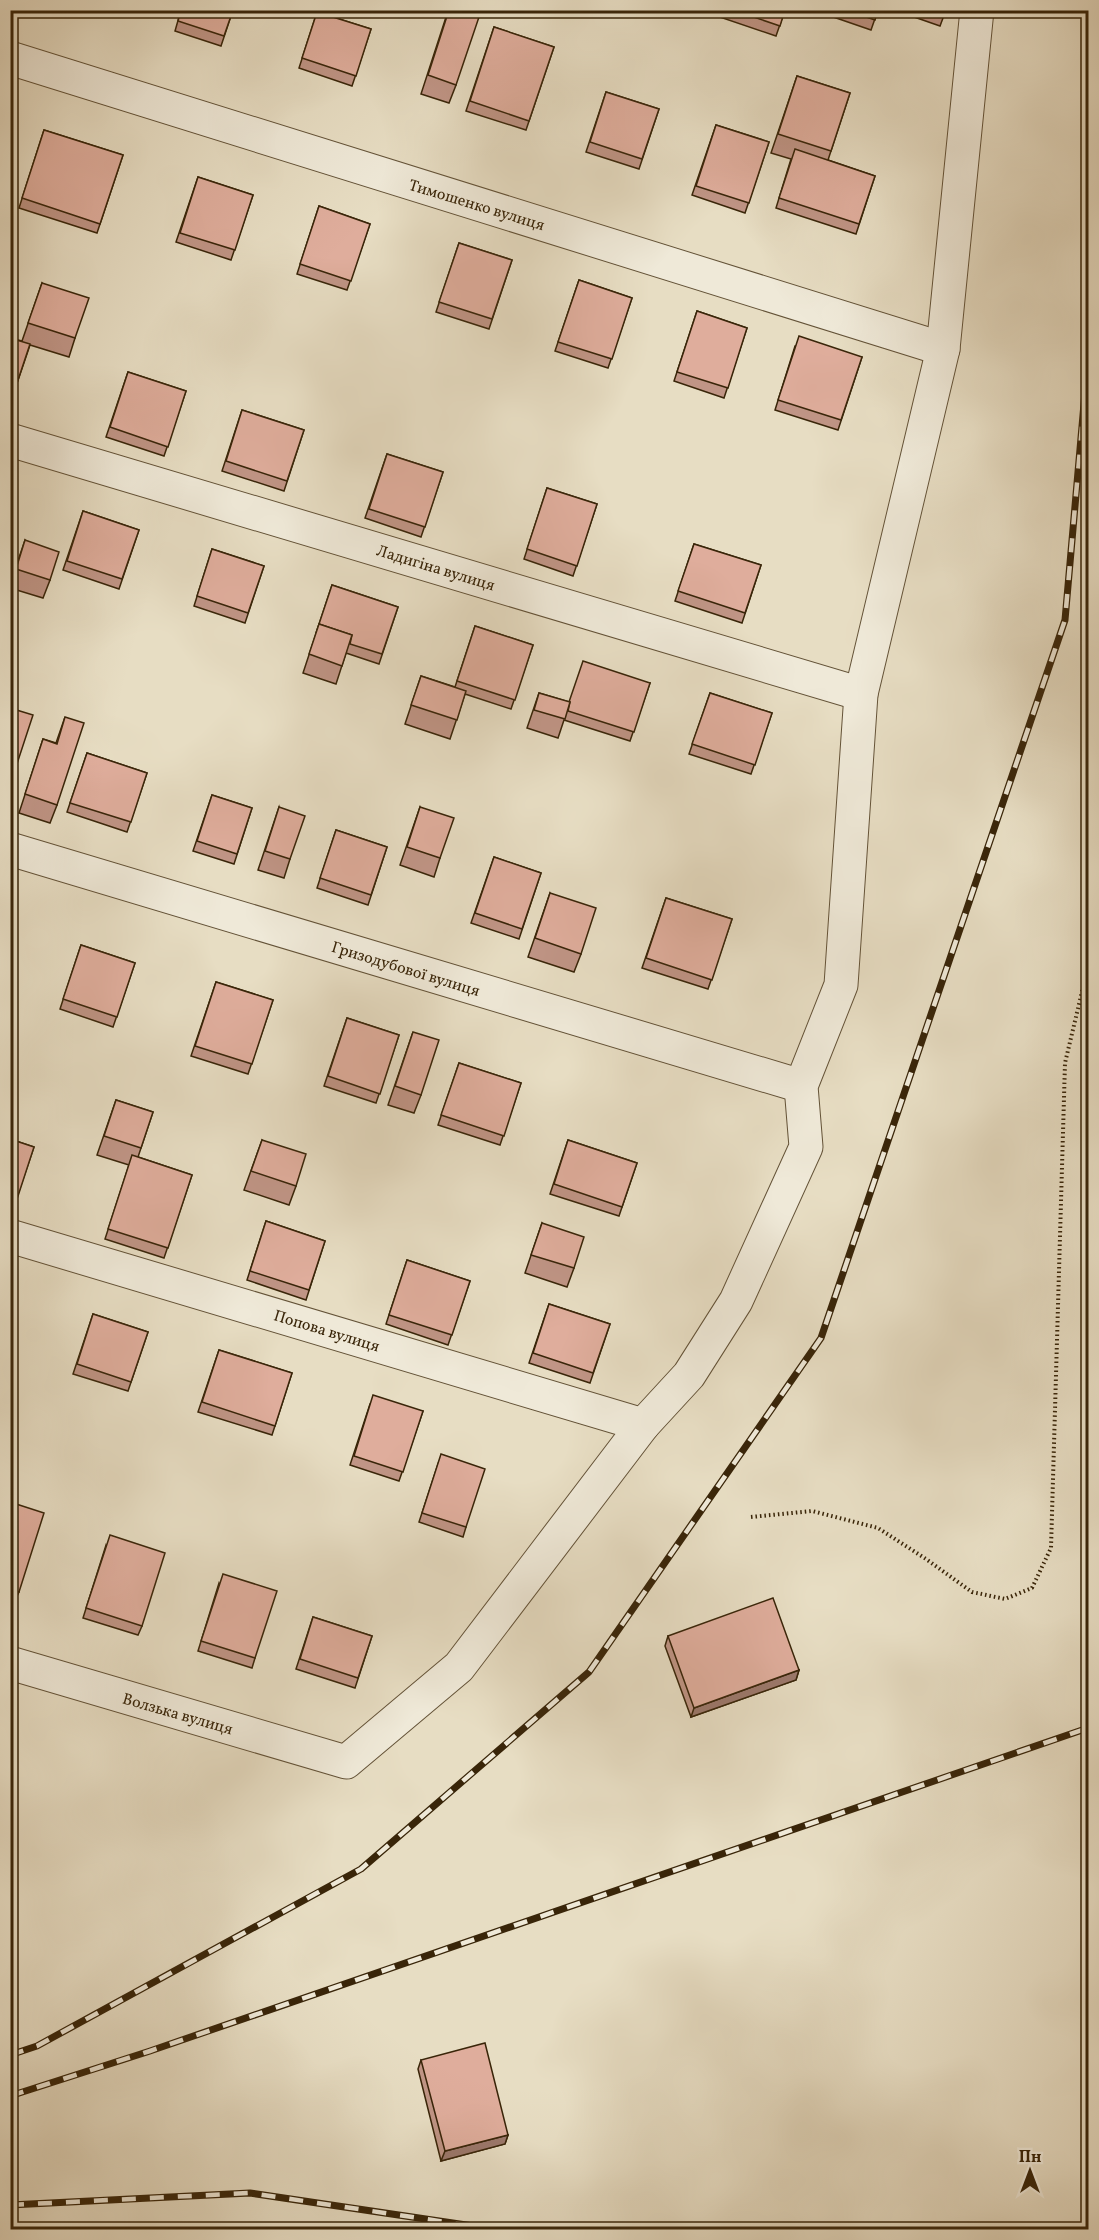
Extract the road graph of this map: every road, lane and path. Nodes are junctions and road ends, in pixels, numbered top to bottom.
1 (976, 10) edge
2 (10, 58) edge
3 (943, 349) junction
4 (10, 440) edge
5 (861, 694) junction
6 (10, 849) edge
7 (1089, 916) edge
8 (801, 1086) junction
9 (10, 1236) edge
10 (643, 1425) junction
11 (751, 1517) dead end
12 (10, 1664) edge

1 - 3 street
2 - 3 street, Тимошенко вулиця
3 - 5 street
4 - 5 street, Ладигіна вулиця
5 - 8 street
6 - 8 street, Гризодубової вулиця
7 - 11 path
8 - 10 street
9 - 10 street, Попова вулиця
10 - 12 street, Волзька вулиця

